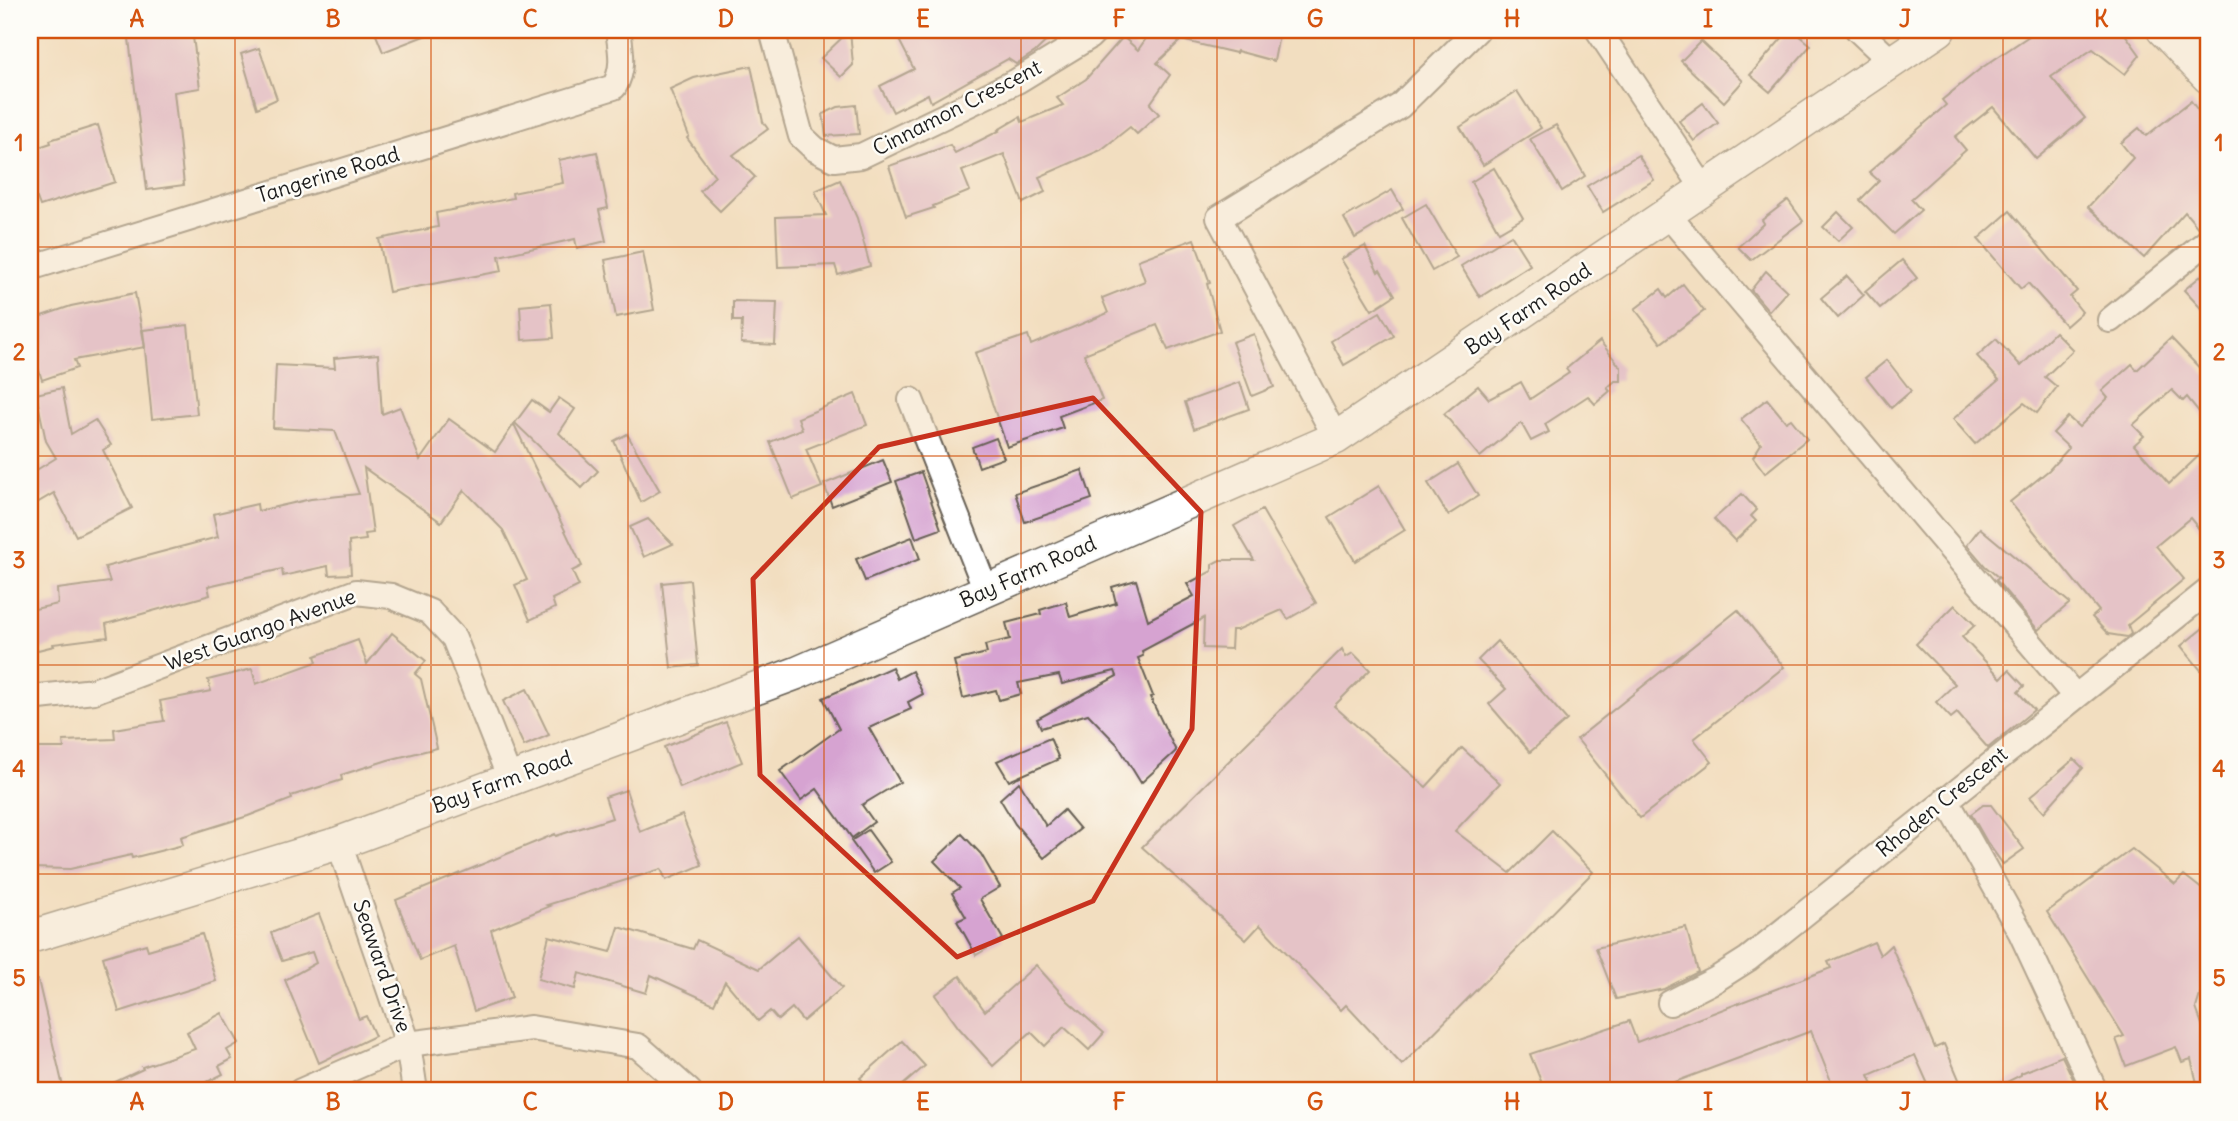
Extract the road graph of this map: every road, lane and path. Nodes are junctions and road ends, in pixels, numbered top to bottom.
1 (618, 30) edge
2 (772, 30) edge
3 (1096, 30) edge
4 (1477, 30) edge
5 (1598, 30) edge
6 (1858, 30) edge
7 (1939, 30) edge
8 (2164, 30) edge
9 (1892, 62) junction
10 (2208, 78) edge
11 (1704, 189) junction
12 (1668, 215) junction
13 (2208, 241) edge
14 (30, 268) edge
15 (2110, 320) dead end
16 (911, 400) dead end
17 (1336, 438) junction
18 (986, 590) junction
19 (2208, 591) edge
20 (2075, 696) junction
21 (30, 698) edge
22 (510, 779) junction
23 (1946, 799) junction
24 (339, 843) junction
25 (30, 937) edge
26 (1670, 1003) dead end
27 (408, 1044) junction
28 (301, 1091) edge
29 (415, 1091) edge
30 (689, 1091) edge
31 (2095, 1091) edge

1 - 14 street, Tangerine Road
2 - 3 street, Cinnamon Crescent
4 - 17 street
5 - 11 street
6 - 9 street
7 - 9 street, Bay Farm Road
8 - 10 street
9 - 11 street, Bay Farm Road
11 - 12 street, Bay Farm Road
12 - 17 street, Bay Farm Road
12 - 20 street
13 - 15 street
16 - 18 street
17 - 18 street, Bay Farm Road
18 - 22 street, Bay Farm Road
19 - 20 street, Rhoden Crescent
20 - 23 street, Rhoden Crescent
21 - 22 street, West Guango Avenue
22 - 24 street, Bay Farm Road
23 - 26 street, Rhoden Crescent
23 - 31 street
24 - 25 street, Bay Farm Road
24 - 27 street, Seaward Drive
27 - 28 street
27 - 29 street
27 - 30 street, Seaward Drive

